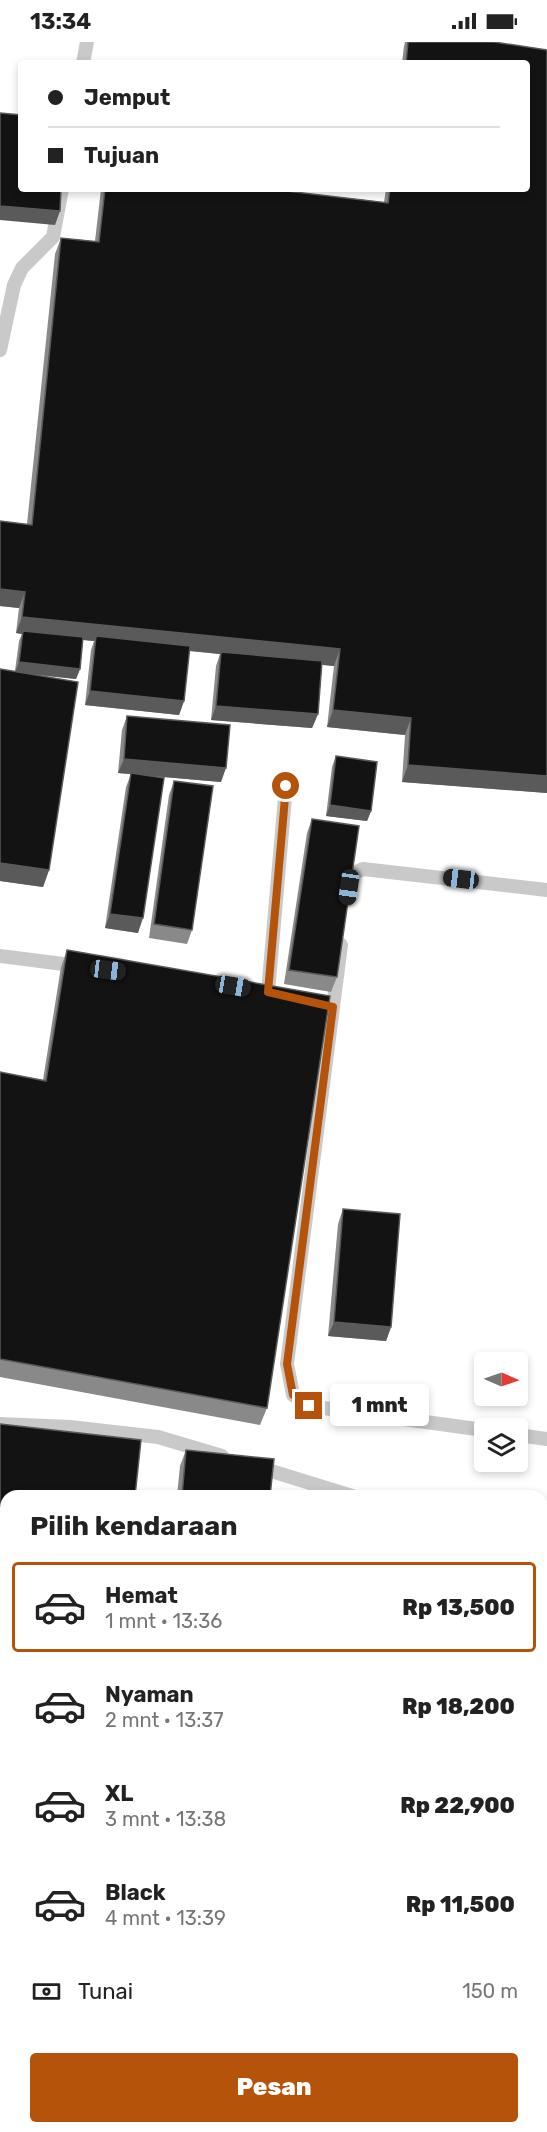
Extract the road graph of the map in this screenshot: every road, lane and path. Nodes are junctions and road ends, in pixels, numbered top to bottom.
1 (87, 42) edge
2 (84, 60) edge
3 (61, 192) edge
4 (1, 341) edge
5 (286, 786) dead end
6 (547, 890) edge
7 (346, 909) edge
8 (343, 931) edge
9 (0, 956) edge
10 (91, 968) edge
11 (247, 989) edge
12 (0, 1424) edge
13 (474, 1429) edge
14 (528, 1436) edge
15 (547, 1439) edge
16 (332, 1490) edge

1 - 2 lane
3 - 4 lane
5 - 11 lane
6 - 7 lane
8 - 13 lane
9 - 10 lane
12 - 16 lane
14 - 15 lane

